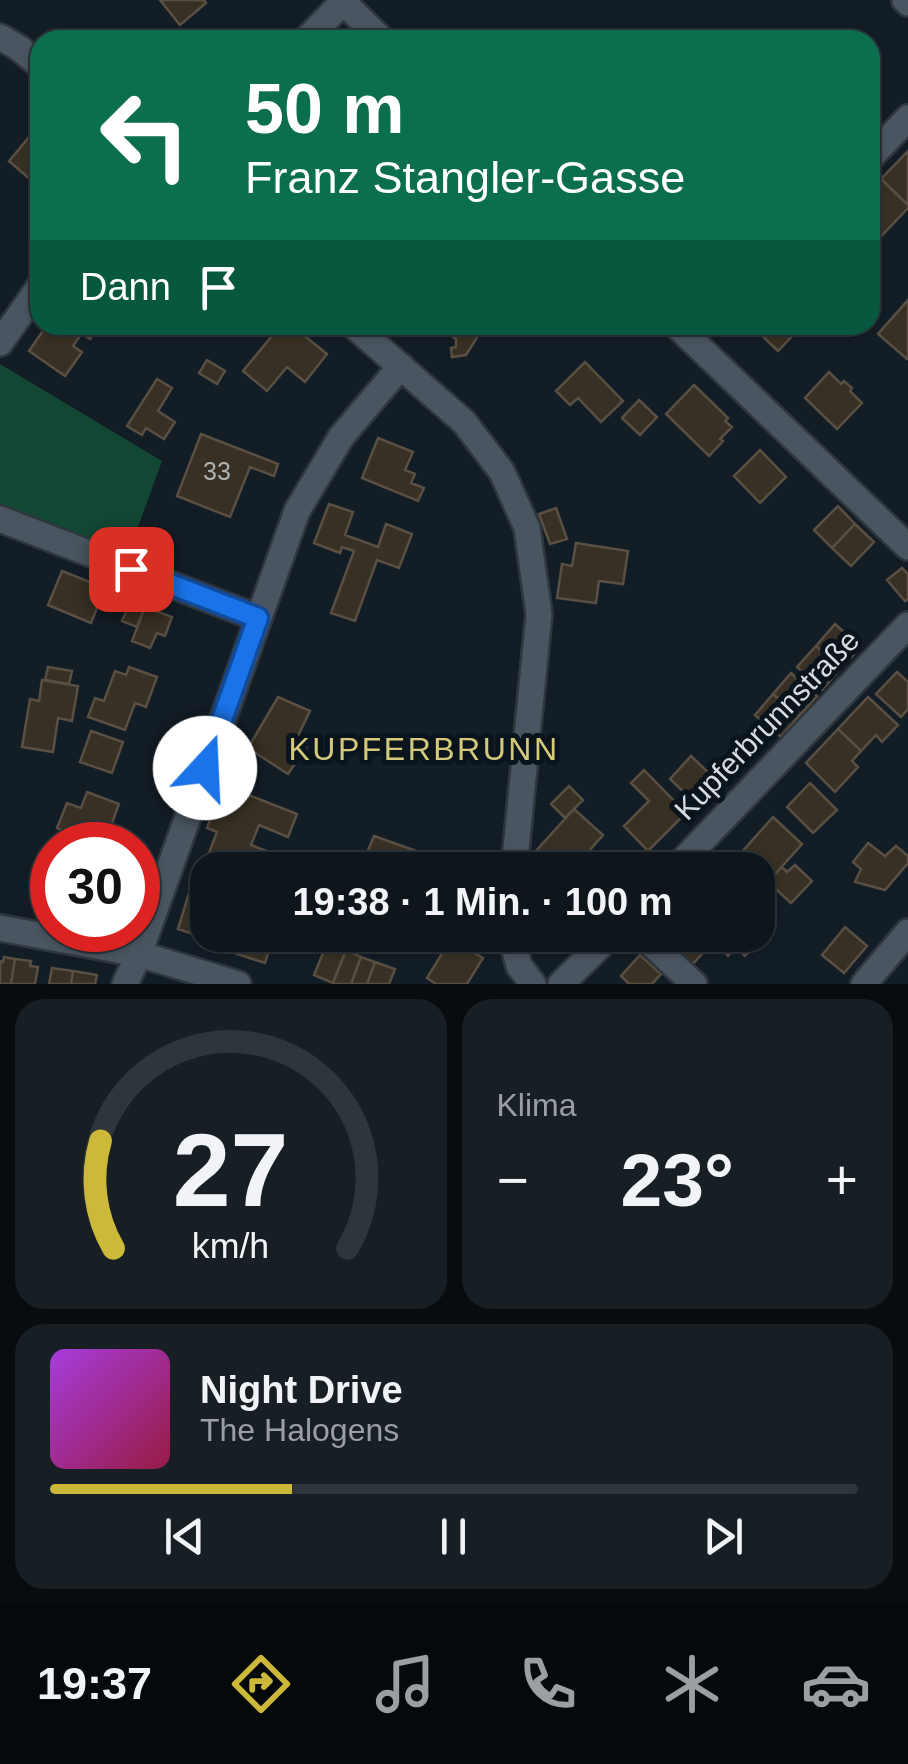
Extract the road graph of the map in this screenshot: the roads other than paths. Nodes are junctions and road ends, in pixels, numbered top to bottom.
1 (342, 1) edge
2 (315, 30) edge
3 (372, 30) edge
4 (0, 36) edge
5 (30, 58) edge
6 (908, 118) edge
7 (880, 147) edge
8 (30, 300) edge
9 (365, 335) edge
10 (706, 335) edge
11 (0, 343) edge
12 (402, 366) junction
13 (0, 519) edge
14 (908, 547) edge
15 (258, 618) junction
16 (908, 625) edge
17 (516, 852) edge
18 (691, 852) edge
19 (0, 928) edge
20 (908, 932) edge
21 (515, 952) edge
22 (593, 952) edge
23 (660, 952) edge
24 (139, 954) junction
25 (125, 984) edge
26 (238, 984) edge
27 (533, 984) edge
28 (560, 984) edge
29 (694, 984) edge
30 (864, 984) edge

1 - 2 street
1 - 3 street
4 - 5 street
6 - 7 street
8 - 11 street
9 - 12 street
10 - 14 street
12 - 15 street
12 - 17 street
13 - 15 street
15 - 24 street
16 - 18 street, Kupferbrunnstraße
19 - 24 street
20 - 30 street
21 - 27 street
22 - 28 street
23 - 29 street
24 - 25 street
24 - 26 street

